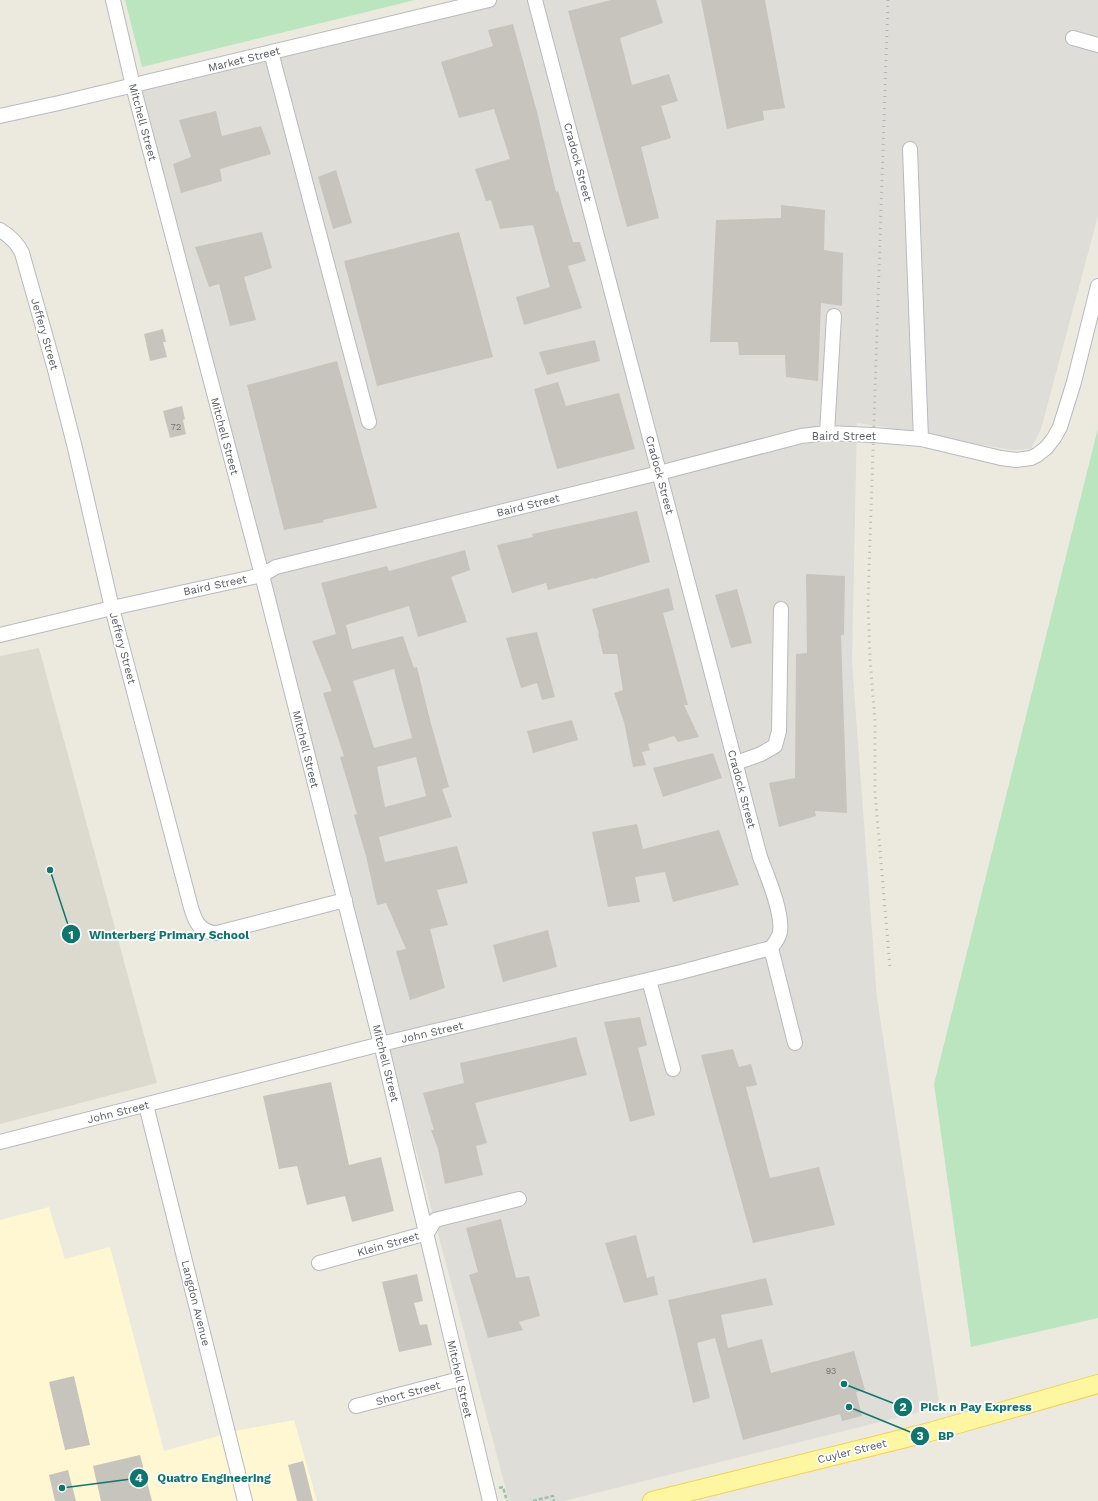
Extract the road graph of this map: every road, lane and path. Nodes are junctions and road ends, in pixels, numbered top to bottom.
1 (113, 0) edge
2 (489, 0) edge
3 (535, 0) edge
4 (1073, 38) dead end
5 (1098, 44) edge
6 (271, 52) junction
7 (133, 86) junction
8 (0, 116) edge
9 (910, 149) dead end
10 (0, 230) edge
11 (1098, 286) edge
12 (834, 316) dead end
13 (369, 422) dead end
14 (827, 433) junction
15 (921, 440) junction
16 (659, 473) junction
17 (262, 574) junction
18 (112, 608) junction
19 (781, 608) dead end
20 (0, 635) edge
21 (736, 763) junction
22 (345, 900) junction
23 (771, 948) junction
24 (649, 980) junction
25 (795, 1043) dead end
26 (381, 1044) junction
27 (673, 1069) dead end
28 (146, 1106) junction
29 (0, 1142) edge
30 (519, 1199) dead end
31 (427, 1233) junction
32 (319, 1263) dead end
33 (460, 1379) junction
34 (1098, 1384) edge
35 (356, 1406) dead end
36 (693, 1496) edge
37 (245, 1501) edge
38 (490, 1501) edge
39 (533, 1501) edge
40 (554, 1501) edge
41 (652, 1501) edge

1 - 7 street, Mitchell Street
2 - 6 street, Market Street
3 - 16 street, Cradock Street
4 - 5 street
6 - 7 street, Market Street
6 - 13 street
7 - 8 street, Market Street
7 - 17 street, Mitchell Street
9 - 15 street
10 - 18 street, Jeffery Street
11 - 15 street, Baird Street
12 - 14 street
14 - 15 street, Baird Street
14 - 16 street, Baird Street
16 - 17 street, Baird Street
16 - 21 street, Cradock Street
17 - 18 street, Baird Street
17 - 22 street, Mitchell Street
18 - 20 street, Baird Street
18 - 22 street, Jeffery Street
19 - 21 street
21 - 23 street, Cradock Street
22 - 26 street, Mitchell Street
23 - 24 street, John Street
23 - 25 street
24 - 26 street, John Street
24 - 27 street
26 - 28 street, John Street
26 - 31 street, Mitchell Street
28 - 29 street, John Street
28 - 37 street, Langdon Avenue
30 - 31 street, Klein Street
31 - 32 street, Klein Street
31 - 33 street, Mitchell Street
33 - 35 street, Short Street
33 - 38 street, Mitchell Street
34 - 36 main road, Cuyler Street
36 - 41 main road, Cuyler Street
39 - 40 path

